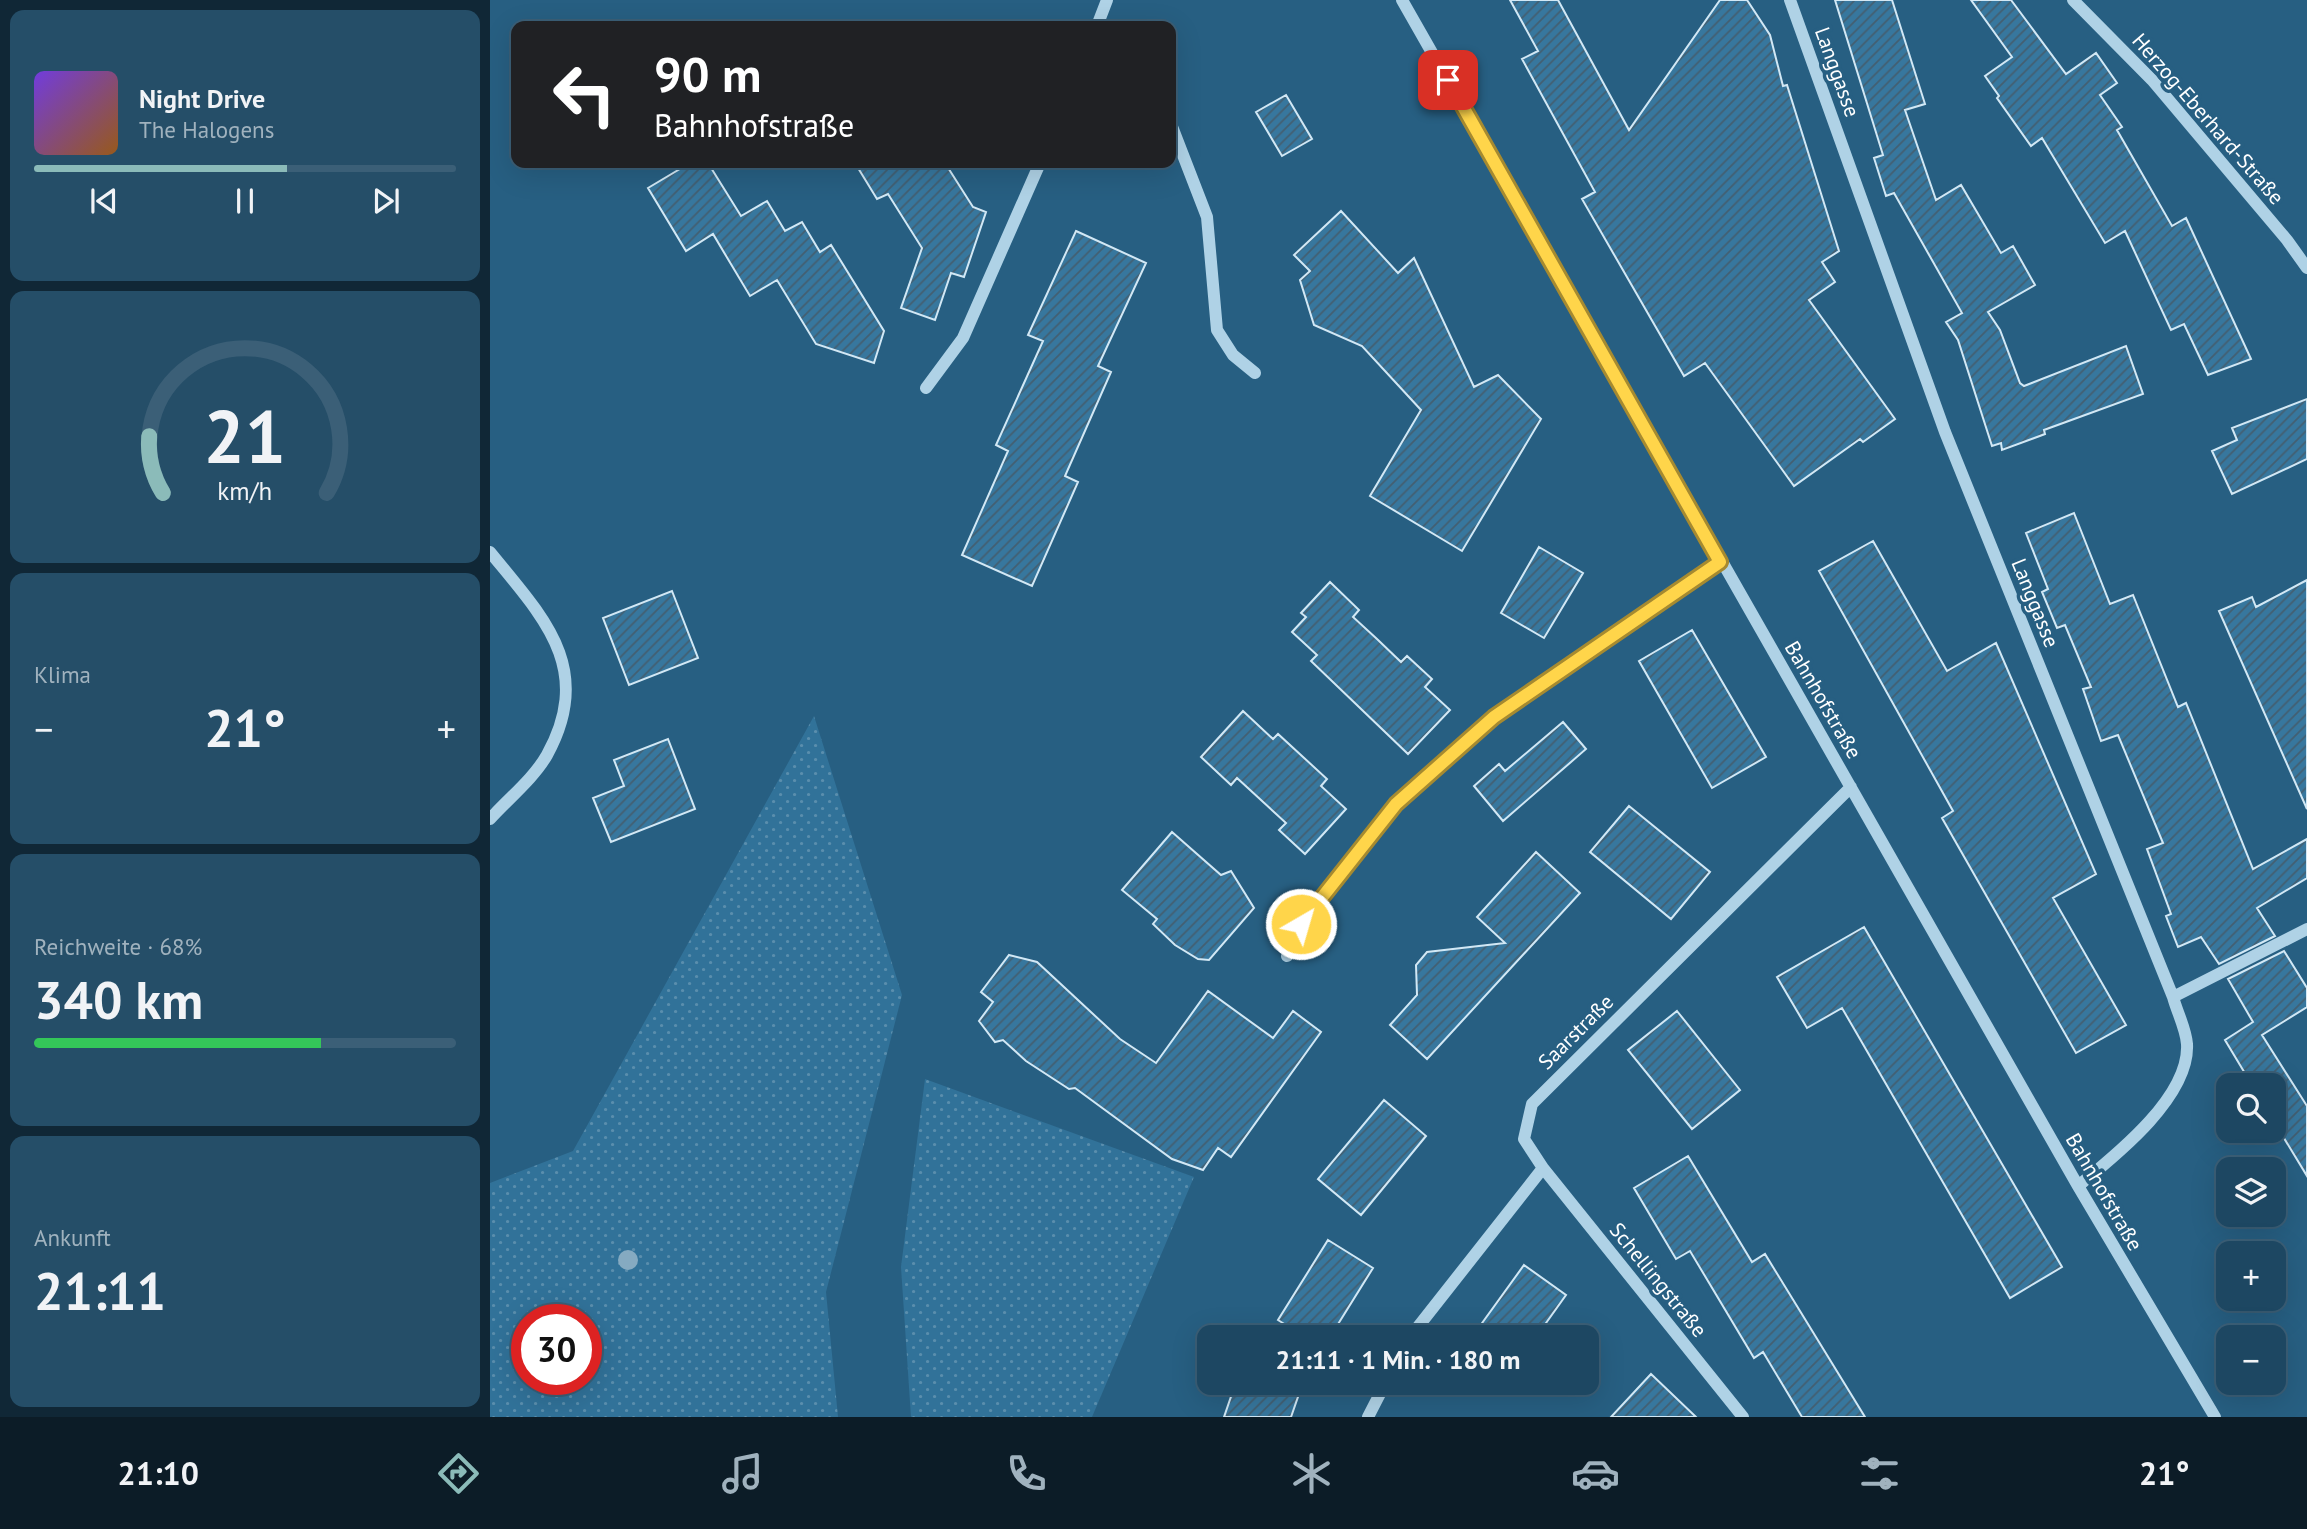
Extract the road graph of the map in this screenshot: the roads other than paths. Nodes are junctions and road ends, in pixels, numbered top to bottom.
1 (1107, 0) edge
2 (1402, 0) edge
3 (1790, 0) edge
4 (2073, 0) edge
5 (1099, 21) edge
6 (1176, 137) edge
7 (1038, 168) edge
8 (2307, 268) edge
9 (1255, 373) dead end
10 (926, 388) dead end
11 (490, 552) edge
12 (1720, 562) junction
13 (1851, 786) junction
14 (490, 819) edge
15 (2307, 929) edge
16 (1287, 957) dead end
17 (2173, 997) junction
18 (1543, 1168) junction
19 (2078, 1186) junction
20 (1419, 1325) edge
21 (1379, 1395) edge
22 (1368, 1417) edge
23 (1743, 1417) edge
24 (2215, 1417) edge

1 - 5 street
2 - 12 street, Bahnhofstraße
3 - 17 street, Langgasse
4 - 8 street, Herzog-Eberhard-Straße
6 - 9 street
7 - 10 street
11 - 14 street
12 - 13 street, Bahnhofstraße
12 - 16 street
13 - 18 street, Saarstraße
13 - 19 street, Bahnhofstraße
15 - 17 street
17 - 19 street, Langgasse
18 - 20 street
18 - 23 street, Schellingstraße
19 - 24 street, Bahnhofstraße
21 - 22 street

